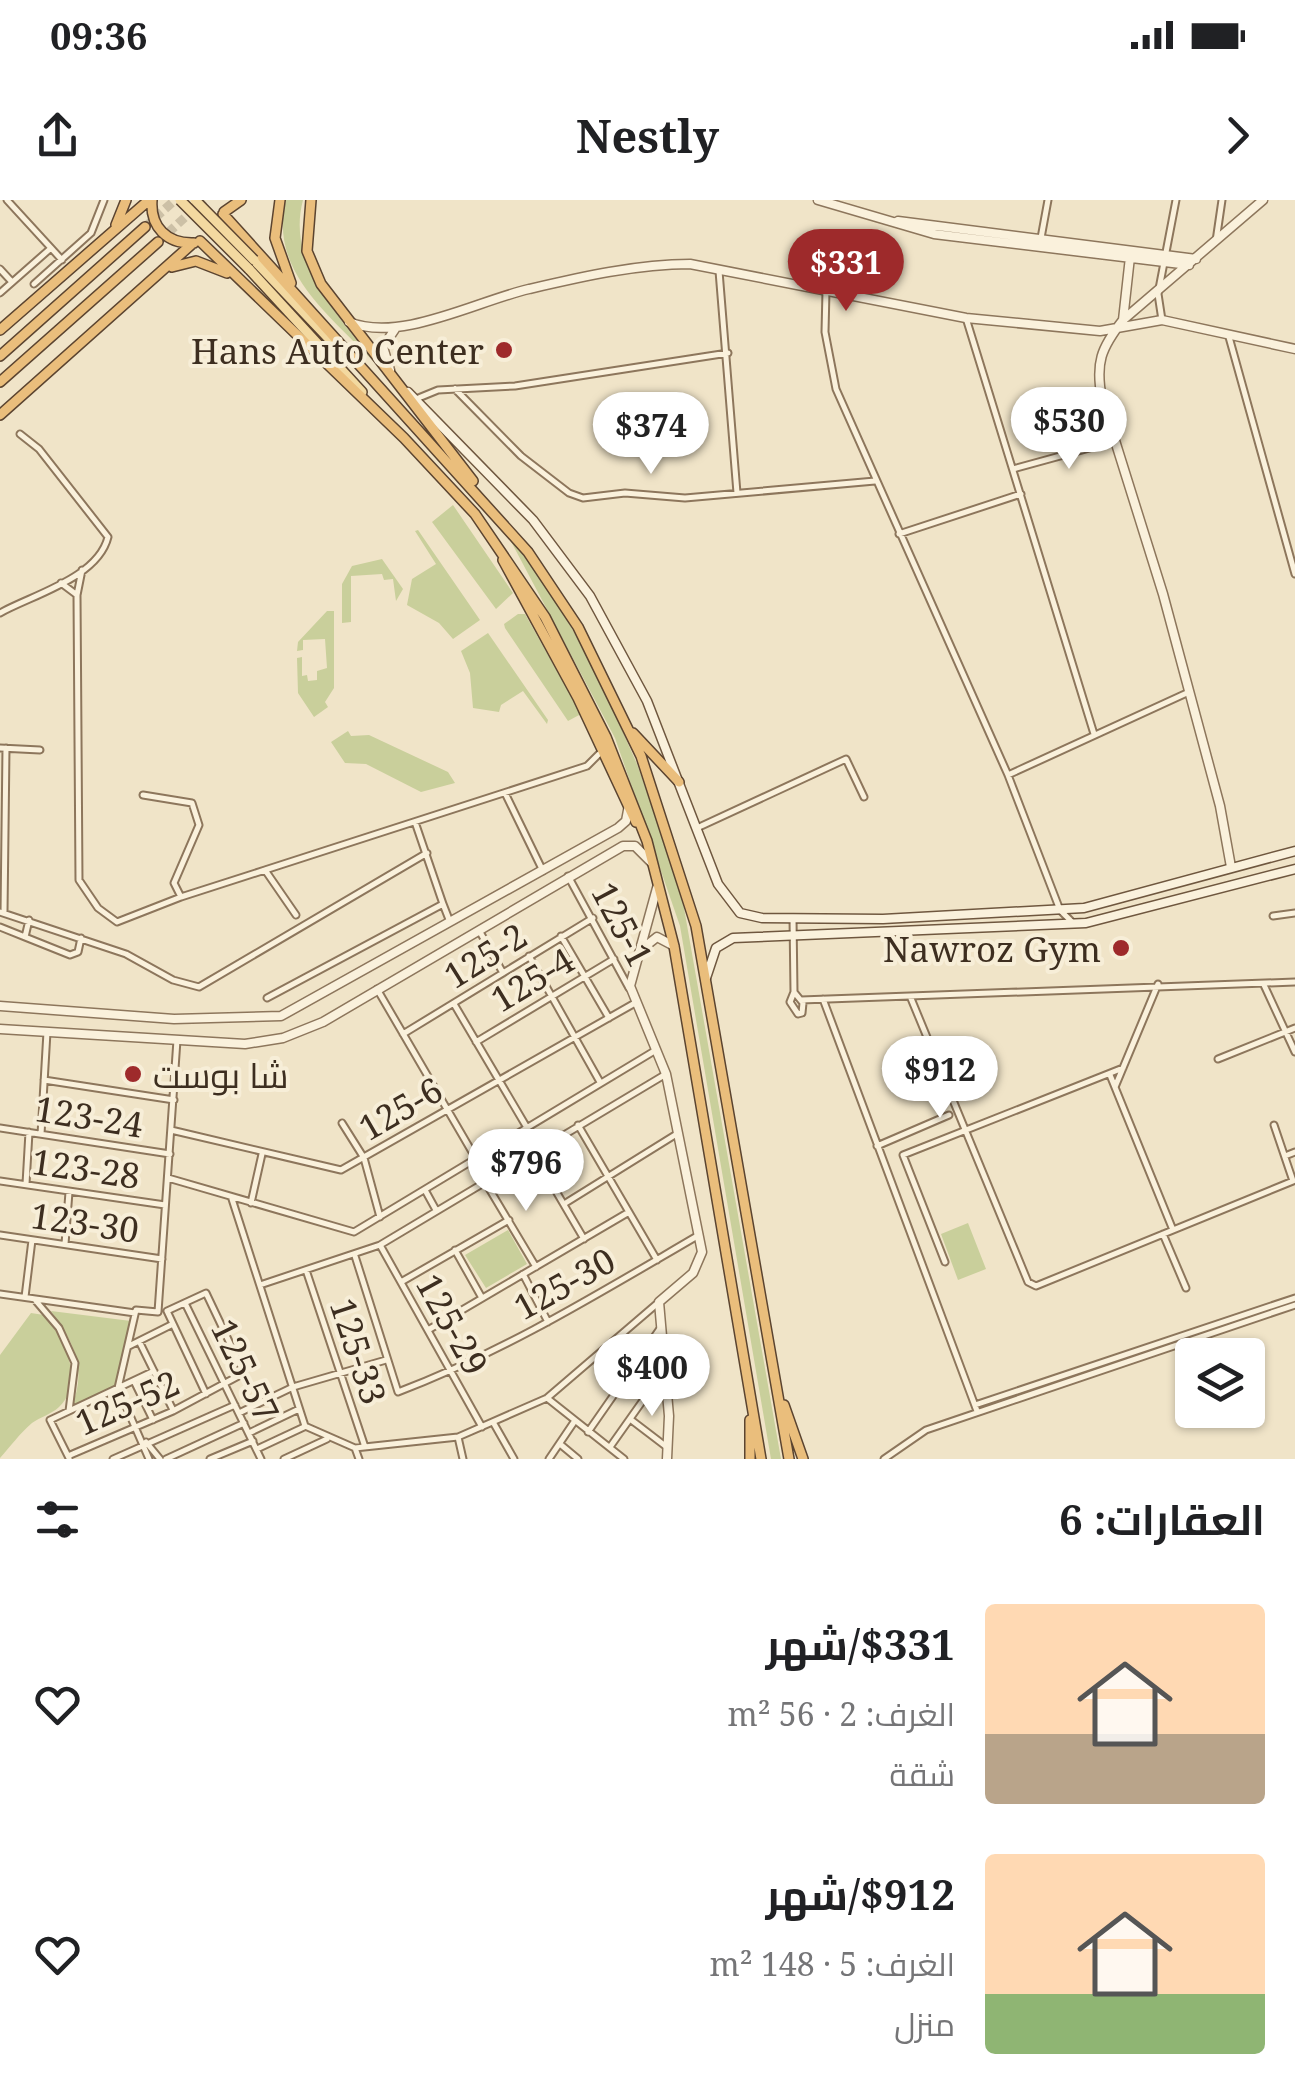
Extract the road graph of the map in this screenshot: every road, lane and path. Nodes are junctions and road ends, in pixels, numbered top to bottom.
1 (6, 200) edge
2 (104, 200) edge
3 (126, 200) edge
4 (151, 200) edge
5 (180, 200) edge
6 (194, 200) edge
7 (223, 200) edge
8 (241, 200) edge
9 (280, 200) edge
10 (311, 200) edge
11 (818, 200) edge
12 (832, 200) edge
13 (1048, 200) edge
14 (1176, 200) edge
15 (1222, 200) edge
16 (1263, 200) edge
17 (223, 213) junction
18 (907, 226) junction
19 (145, 227) tunnel mouth
20 (112, 232) junction
21 (158, 242) tunnel mouth
22 (197, 242) junction
23 (1040, 242) junction
24 (1216, 242) junction
25 (253, 246) junction
26 (51, 248) junction
27 (1130, 256) junction
28 (111, 257) junction
29 (1165, 258) junction
30 (62, 260) junction
31 (1193, 262) junction
32 (252, 265) junction
33 (718, 268) junction
34 (0, 269) edge
35 (126, 272) junction
36 (152, 278) junction
37 (85, 280) junction
38 (240, 280) junction
39 (12, 282) junction
40 (34, 284) dead end
41 (294, 290) junction
42 (826, 290) junction
43 (0, 293) edge
44 (1158, 294) junction
45 (98, 295) junction
46 (966, 318) junction
47 (1123, 320) junction
48 (1162, 320) junction
49 (348, 321) junction
50 (398, 326) junction
51 (0, 330) edge
52 (1115, 330) junction
53 (1230, 337) junction
54 (1295, 349) edge
55 (728, 352) junction
56 (0, 356) edge
57 (394, 378) junction
58 (0, 382) edge
59 (455, 389) junction
60 (416, 399) junction
61 (0, 415) edge
62 (20, 434) dead end
63 (404, 438) junction
64 (1115, 442) junction
65 (442, 454) junction
66 (1013, 469) junction
67 (875, 481) junction
68 (738, 493) junction
69 (1021, 494) junction
70 (511, 531) junction
71 (899, 534) junction
72 (494, 539) junction
73 (82, 570) junction
74 (1295, 574) edge
75 (61, 583) junction
76 (77, 595) junction
77 (0, 613) edge
78 (1189, 692) junction
79 (627, 726) junction
80 (1094, 734) junction
81 (3, 748) edge
82 (40, 750) dead end
83 (602, 750) junction
84 (1008, 775) junction
85 (679, 782) junction
86 (505, 792) junction
87 (143, 795) dead end
88 (630, 796) junction
89 (864, 797) dead end
90 (629, 811) junction
91 (415, 822) junction
92 (696, 828) junction
93 (647, 842) junction
94 (1295, 851) edge
95 (426, 852) junction
96 (576, 852) junction
97 (653, 864) junction
98 (584, 868) junction
99 (1231, 868) junction
100 (1295, 869) edge
101 (265, 870) junction
102 (542, 871) junction
103 (568, 876) junction
104 (658, 880) junction
105 (181, 896) junction
106 (444, 904) junction
107 (1084, 908) junction
108 (1060, 910) junction
109 (1035, 912) junction
110 (2, 913) edge
111 (1295, 913) edge
112 (296, 916) dead end
113 (1273, 916) dead end
114 (593, 918) junction
115 (793, 918) junction
116 (29, 920) junction
117 (450, 922) junction
118 (1086, 922) junction
119 (1074, 924) junction
120 (1039, 927) junction
121 (0, 928) edge
122 (478, 929) junction
123 (561, 936) junction
124 (25, 937) junction
125 (793, 937) junction
126 (81, 938) junction
127 (674, 946) junction
128 (529, 956) junction
129 (614, 959) junction
130 (634, 961) junction
131 (619, 968) junction
132 (504, 972) junction
133 (585, 977) junction
134 (706, 978) junction
135 (1295, 982) edge
136 (1158, 984) junction
137 (1264, 985) junction
138 (377, 989) junction
139 (794, 992) junction
140 (552, 996) junction
141 (910, 996) junction
142 (266, 998) dead end
143 (634, 999) junction
144 (824, 999) junction
145 (801, 1000) junction
146 (454, 1004) junction
147 (0, 1006) edge
148 (609, 1018) junction
149 (1295, 1028) edge
150 (0, 1029) edge
151 (1286, 1031) junction
152 (47, 1032) junction
153 (403, 1034) junction
154 (574, 1038) junction
155 (177, 1040) junction
156 (476, 1042) junction
157 (658, 1048) junction
158 (1295, 1052) edge
159 (1218, 1059) dead end
160 (1123, 1068) junction
161 (666, 1074) junction
162 (1109, 1074) junction
163 (44, 1080) junction
164 (499, 1080) junction
165 (600, 1082) junction
166 (1114, 1087) junction
167 (174, 1100) junction
168 (447, 1110) junction
169 (949, 1115) dead end
170 (342, 1123) dead end
171 (578, 1124) junction
172 (1274, 1125) dead end
173 (526, 1127) junction
174 (0, 1128) edge
175 (171, 1130) junction
176 (965, 1130) junction
177 (29, 1132) junction
178 (41, 1134) junction
179 (675, 1135) junction
180 (877, 1146) junction
181 (533, 1152) junction
182 (1295, 1152) edge
183 (170, 1154) junction
184 (262, 1154) junction
185 (1284, 1156) junction
186 (364, 1158) junction
187 (476, 1158) junction
188 (607, 1175) junction
189 (168, 1178) junction
190 (484, 1180) junction
191 (0, 1182) edge
192 (1294, 1184) edge
193 (26, 1185) junction
194 (425, 1190) junction
195 (70, 1191) junction
196 (232, 1200) junction
197 (166, 1204) junction
198 (252, 1204) junction
199 (564, 1204) junction
200 (436, 1210) junction
201 (628, 1212) junction
202 (381, 1218) junction
203 (509, 1220) junction
204 (1172, 1230) junction
205 (1163, 1234) junction
206 (0, 1235) edge
207 (699, 1235) junction
208 (32, 1239) junction
209 (584, 1239) junction
210 (65, 1244) junction
211 (380, 1245) junction
212 (455, 1250) junction
213 (355, 1256) junction
214 (162, 1259) junction
215 (657, 1260) junction
216 (945, 1262) dead end
217 (536, 1266) junction
218 (306, 1270) junction
219 (523, 1274) junction
220 (401, 1282) junction
221 (260, 1285) junction
222 (1186, 1288) dead end
223 (0, 1294) edge
224 (24, 1297) junction
225 (482, 1298) junction
226 (34, 1299) junction
227 (1295, 1301) edge
228 (659, 1302) junction
229 (185, 1303) junction
230 (158, 1306) junction
231 (166, 1311) junction
232 (136, 1313) junction
233 (548, 1322) junction
234 (172, 1324) junction
235 (661, 1327) junction
236 (428, 1330) junction
237 (139, 1341) junction
238 (129, 1346) junction
239 (388, 1360) junction
240 (664, 1370) junction
241 (154, 1371) junction
242 (452, 1372) junction
243 (340, 1374) junction
244 (775, 1378) junction
245 (134, 1381) junction
246 (227, 1382) junction
247 (749, 1382) junction
248 (292, 1387) junction
249 (118, 1388) junction
250 (207, 1394) junction
251 (547, 1398) junction
252 (236, 1405) junction
253 (976, 1408) junction
254 (298, 1409) junction
255 (69, 1411) junction
256 (174, 1411) junction
257 (239, 1413) junction
258 (630, 1419) junction
259 (153, 1420) junction
260 (493, 1422) junction
261 (574, 1422) junction
262 (244, 1424) junction
263 (305, 1426) junction
264 (482, 1427) junction
265 (138, 1431) junction
266 (588, 1432) junction
267 (249, 1433) junction
268 (458, 1437) junction
269 (327, 1439) junction
270 (253, 1441) junction
271 (560, 1444) junction
272 (146, 1446) junction
273 (610, 1447) junction
274 (355, 1448) junction
275 (365, 1448) junction
276 (257, 1449) junction
277 (669, 1449) junction
278 (79, 1451) junction
279 (302, 1456) edge
280 (68, 1458) edge
281 (83, 1459) edge
282 (112, 1459) edge
283 (149, 1459) edge
284 (163, 1459) edge
285 (210, 1459) edge
286 (260, 1459) edge
287 (284, 1459) edge
288 (359, 1459) edge
289 (463, 1459) edge
290 (514, 1459) edge
291 (549, 1459) edge
292 (578, 1459) edge
293 (624, 1459) edge
294 (667, 1459) edge
295 (750, 1459) edge
296 (761, 1459) edge
297 (789, 1459) edge
298 (803, 1459) edge
299 (884, 1459) edge

1 - 26 street
2 - 30 street
3 - 20 highway
4 - 20 highway
4 - 22 highway
5 - 32 main road, bridge
6 - 32 main road, bridge
7 - 17 highway
8 - 17 highway
9 - 41 highway
10 - 49 highway
11 - 18 street
12 - 18 street
13 - 23 street
14 - 29 street
15 - 24 street
16 - 24 street
17 - 22 highway
17 - 25 highway
18 - 23 street
19 - 28 highway
20 - 51 highway
21 - 35 highway
22 - 36 highway
22 - 38 highway
23 - 27 street
23 - 29 street
24 - 31 street
25 - 38 highway
25 - 41 highway
26 - 30 street
26 - 39 street
27 - 29 street
27 - 47 street
28 - 35 highway
28 - 37 highway
29 - 31 street
29 - 44 street
30 - 40 street
31 - 44 street
32 - 63 main road
32 - 65 main road
33 - 42 street
33 - 50 street
33 - 55 street
34 - 39 street
35 - 45 highway
36 - 38 highway
36 - 61 highway
37 - 45 highway
37 - 56 highway
38 - 63 highway
39 - 43 street
41 - 65 highway
42 - 46 street
42 - 67 street
44 - 47 street
44 - 48 street
45 - 58 highway
46 - 52 street
46 - 66 street
47 - 52 street
48 - 52 street
48 - 53 street
49 - 50 street
49 - 57 highway
50 - 57 street
52 - 64 street
53 - 54 street
53 - 74 street
55 - 59 street
55 - 68 street
57 - 60 street
57 - 70 highway
59 - 60 street
59 - 68 street
60 - 85 street
62 - 73 street
63 - 72 highway
64 - 66 street
64 - 78 street
65 - 70 highway
66 - 69 street
67 - 68 street
67 - 71 street
69 - 71 street
69 - 80 street
70 - 79 highway
71 - 84 street
72 - 83 highway
72 - 88 highway
73 - 75 street
73 - 76 street
75 - 76 street
75 - 77 street
76 - 105 street
78 - 80 street
78 - 99 street
79 - 85 highway
79 - 134 highway
80 - 84 street
81 - 82 street
81 - 110 street
83 - 86 street
83 - 90 highway
84 - 108 street
85 - 92 street
86 - 91 street
86 - 102 street
87 - 105 street
88 - 90 street
88 - 93 highway
89 - 92 street
90 - 93 highway
90 - 96 street
91 - 95 street
91 - 101 street
92 - 115 street
93 - 97 highway
94 - 99 street
95 - 106 street
95 - 126 street
96 - 98 street
96 - 102 street
97 - 98 street
97 - 104 highway
98 - 103 street
99 - 107 street
100 - 118 street
101 - 105 street
101 - 112 street
102 - 117 street
103 - 114 street, 125-1
103 - 122 street
104 - 127 highway
104 - 130 street
106 - 117 street
106 - 142 street
107 - 108 street
107 - 118 street
108 - 109 street
108 - 119 street
108 - 120 street
109 - 115 street
109 - 120 street
110 - 116 street
111 - 113 street
114 - 123 street, 125-2
114 - 129 street, 125-1
115 - 125 street
116 - 124 street
116 - 126 street
117 - 147 street
118 - 119 street
119 - 120 street
120 - 125 street
121 - 124 street
122 - 132 street
122 - 138 street
123 - 128 street, 125-2
123 - 133 street
124 - 126 street
125 - 134 street
125 - 139 street
127 - 130 street
127 - 247 highway
128 - 132 street, 125-2
128 - 140 street
129 - 131 street, 125-1
129 - 133 street, 125-4
130 - 131 street
130 - 143 street
131 - 143 street, 125-1
132 - 146 street, 125-2
133 - 140 street, 125-4
133 - 148 street
134 - 244 highway
135 - 137 street
136 - 137 street
136 - 141 street
136 - 160 street
137 - 151 street
138 - 153 street
138 - 155 street
139 - 145 street
139 - 145 street
140 - 154 street
140 - 156 street, 125-4
141 - 144 street
141 - 176 street
143 - 148 street, 125-6
143 - 157 street
144 - 145 street
144 - 180 street
146 - 153 street, 125-2
146 - 156 street
148 - 154 street, 125-6
149 - 151 street
150 - 152 street
151 - 158 street
151 - 159 street
152 - 155 street
152 - 163 street
153 - 168 street
154 - 164 street, 125-6
154 - 165 street
155 - 167 street
156 - 164 street
157 - 161 street
157 - 165 street
160 - 162 street
160 - 166 street
161 - 171 street
161 - 179 street
162 - 166 street
162 - 176 street
163 - 167 street
163 - 178 street
164 - 168 street, 125-6
164 - 173 street
165 - 173 street
166 - 204 street
167 - 175 street
168 - 186 street, 125-6
168 - 187 street
169 - 180 street
170 - 186 street
171 - 181 street
171 - 188 street
172 - 185 street
173 - 187 street
174 - 177 street, 123-24
175 - 183 street
175 - 184 street, 125-6
176 - 205 street
176 - 216 street
177 - 178 street, 123-24
177 - 193 street
178 - 183 street, 123-24
179 - 188 street
179 - 207 street
180 - 253 street
181 - 190 street
181 - 199 street
182 - 185 street
183 - 189 street
184 - 186 street, 125-6
184 - 198 street
185 - 192 street
186 - 202 street
187 - 194 street
188 - 199 street
188 - 201 street
189 - 196 street
189 - 197 street
190 - 200 street
190 - 203 street
191 - 193 street, 123-28
192 - 204 street
193 - 195 street, 123-28
194 - 200 street
194 - 202 street
195 - 197 street, 123-28
195 - 210 street
196 - 198 street
196 - 221 street
197 - 214 street
198 - 202 street
199 - 209 street
200 - 211 street
201 - 209 street
201 - 215 street
203 - 212 street
203 - 217 street
204 - 205 street
205 - 222 street
206 - 208 street, 123-30
207 - 215 street, 125-30
207 - 228 street
208 - 210 street, 123-30
208 - 224 street
209 - 217 street
210 - 214 street, 123-30
211 - 213 street
211 - 220 street, 125-29
212 - 220 street
212 - 225 street
213 - 218 street
213 - 239 street
214 - 230 street
215 - 233 street, 125-30
217 - 219 street
218 - 221 street
218 - 243 street, 125-33
219 - 225 street
219 - 233 street
220 - 236 street, 125-29
221 - 248 street
223 - 224 street
224 - 226 street
225 - 236 street
226 - 232 street
226 - 255 street
227 - 253 street
228 - 235 street
228 - 251 street
229 - 231 street
229 - 246 street, 125-57
229 - 246 street, 125-52
230 - 231 street
230 - 232 street
231 - 234 street
232 - 238 street
233 - 242 street, 125-30
234 - 237 street
234 - 250 street
235 - 240 street
235 - 266 street
236 - 242 street, 125-29
237 - 238 street
237 - 241 street
238 - 249 street
239 - 242 street, 125-30
239 - 243 street
240 - 258 street
240 - 277 street
241 - 245 street
241 - 256 street
242 - 264 street, 125-29
243 - 248 street
243 - 275 street, 125-33
244 - 297 highway
244 - 298 highway
245 - 249 street
245 - 259 street
246 - 250 street, 125-52
246 - 252 street, 125-57
247 - 295 highway
247 - 296 highway
248 - 254 street
248 - 257 street
249 - 255 street
249 - 265 street
250 - 256 street, 125-52
251 - 260 street
251 - 261 street
252 - 257 street, 125-57
252 - 272 street
253 - 299 street
254 - 263 street
254 - 267 street
255 - 280 street
256 - 259 street, 125-52
257 - 262 street, 125-57
258 - 273 street
258 - 277 street
259 - 265 street, 125-52
260 - 264 street
260 - 290 street
261 - 266 street
261 - 271 street
262 - 267 street, 125-57
262 - 284 street
263 - 269 street
263 - 276 street
264 - 268 street
265 - 272 street
265 - 278 street, 125-52
266 - 273 street
267 - 270 street, 125-57
268 - 275 street
268 - 289 street
269 - 274 street
269 - 279 street
270 - 276 street, 125-57
270 - 285 street
271 - 291 street
271 - 292 street
272 - 282 street
272 - 283 street
272 - 284 street
273 - 293 street
274 - 275 street
274 - 288 street
276 - 286 street, 125-57
277 - 294 street
278 - 280 street, 125-52
278 - 281 street
279 - 287 street

